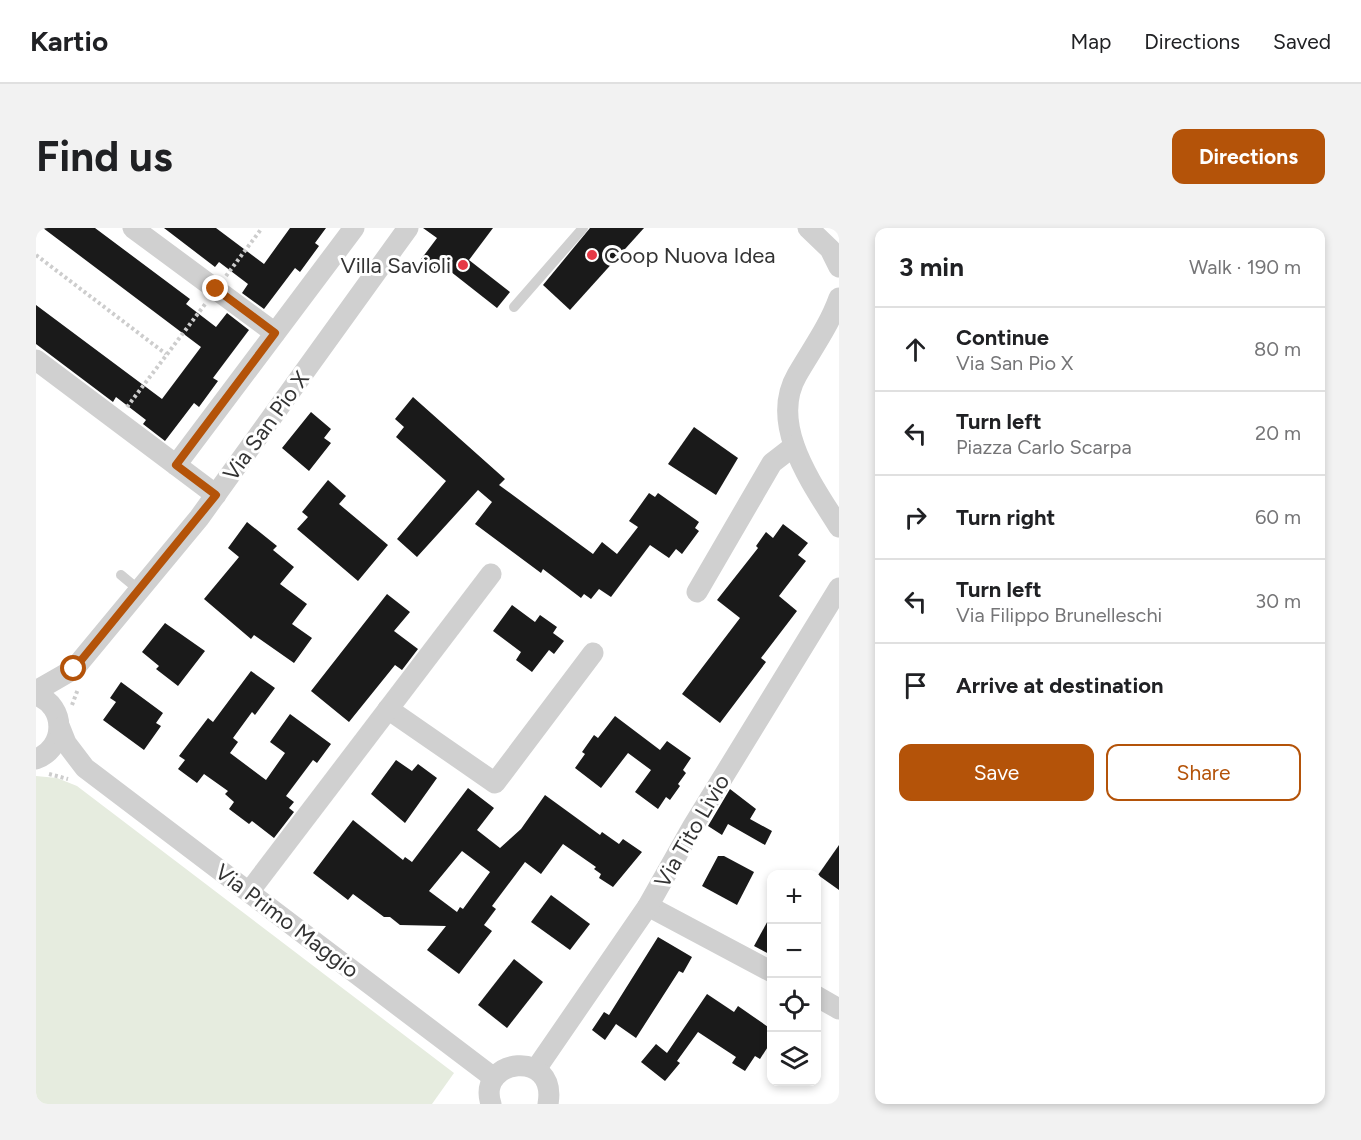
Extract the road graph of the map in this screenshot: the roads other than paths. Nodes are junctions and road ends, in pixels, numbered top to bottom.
1 (133, 228) edge
2 (354, 228) edge
3 (408, 228) edge
4 (583, 228) edge
5 (808, 228) edge
6 (839, 267) edge
7 (839, 298) edge
8 (514, 307) dead end
9 (275, 333) junction
10 (36, 360) edge
11 (794, 446) junction
12 (176, 465) junction
13 (216, 495) junction
14 (839, 527) edge
15 (491, 574) dead end
16 (121, 575) dead end
17 (839, 588) edge
18 (139, 590) junction
19 (697, 592) dead end
20 (593, 653) dead end
21 (70, 674) junction
22 (36, 693) edge
23 (388, 709) junction
24 (60, 725) junction
25 (37, 759) edge
26 (80, 764) junction
27 (249, 892) junction
28 (648, 906) junction
29 (767, 970) edge
30 (821, 999) edge
31 (839, 1009) edge
32 (536, 1069) junction
33 (494, 1078) junction
34 (490, 1104) edge
35 (548, 1104) edge

1 - 9 street
2 - 9 street
3 - 13 street, Via San Pio X
4 - 8 lane
5 - 6 street
7 - 11 street
9 - 12 street
10 - 12 street
11 - 14 street
11 - 19 street
12 - 13 street
13 - 18 street, Via San Pio X
15 - 23 street
16 - 18 lane
17 - 28 street, Via Tito Livio
18 - 21 street, Via San Pio X
20 - 23 street
21 - 22 street, Via San Pio X
21 - 24 street, Via San Pio X
22 - 24 street, Via Primo Maggio
23 - 27 street
24 - 25 street, Via Primo Maggio
24 - 26 street, Via Primo Maggio
25 - 26 street, Via Primo Maggio
26 - 27 street, Via Primo Maggio
27 - 33 street, Via Primo Maggio
28 - 29 street
28 - 32 street, Via Tito Livio
30 - 31 street
32 - 33 street
32 - 35 street
33 - 34 street

